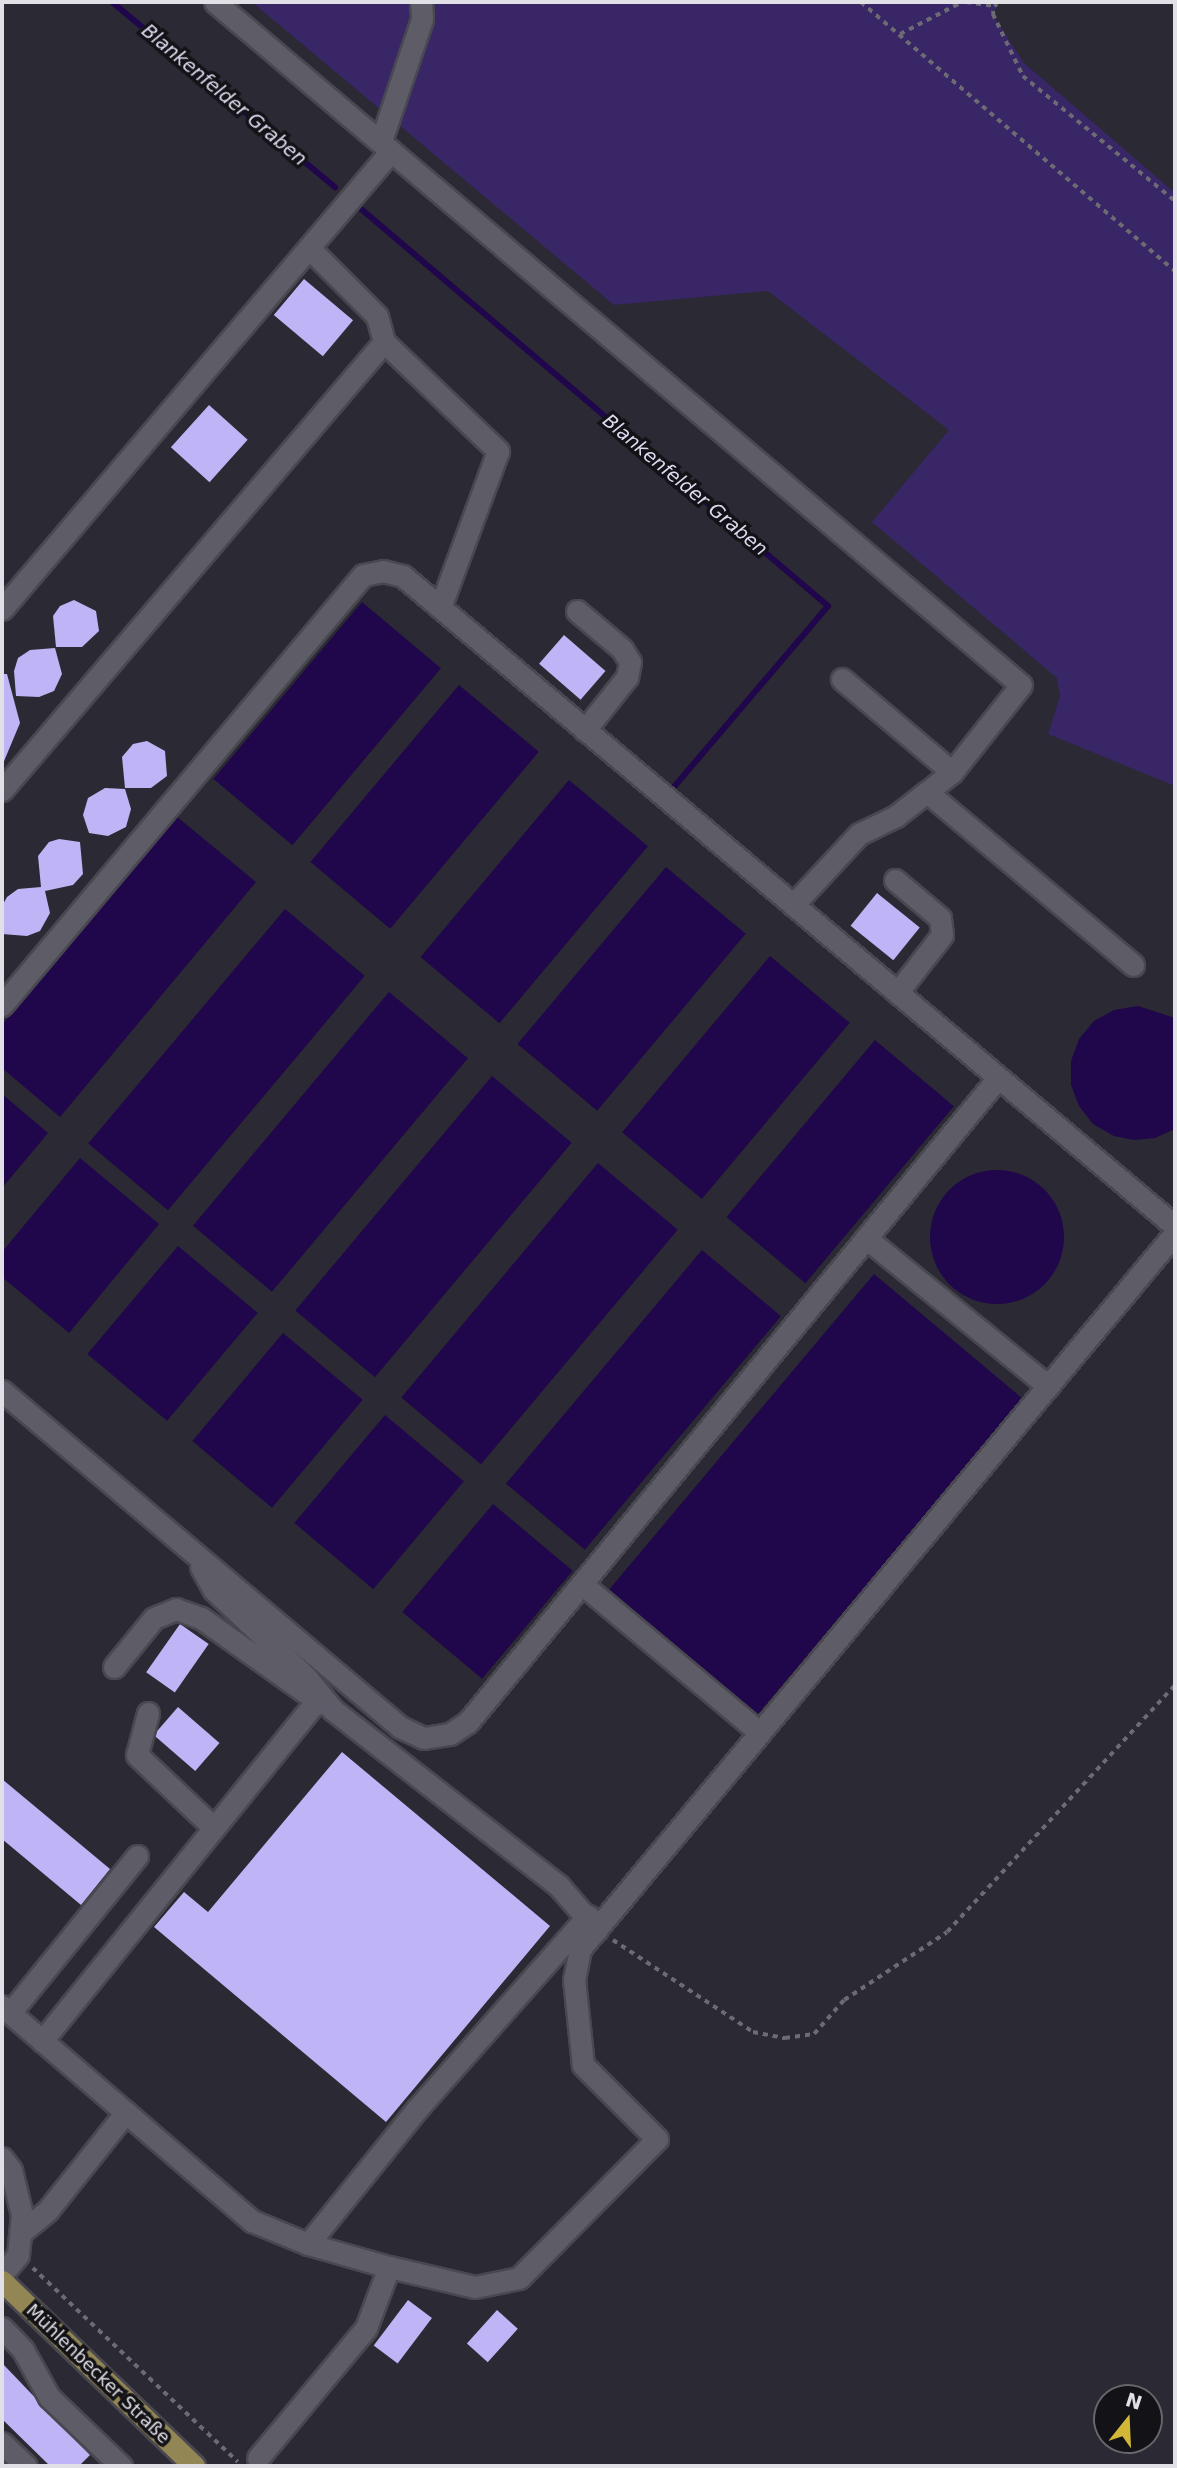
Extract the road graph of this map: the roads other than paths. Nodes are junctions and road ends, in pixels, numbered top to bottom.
1 (215, 2) edge
2 (421, 2) edge
3 (386, 146) junction
4 (309, 248) junction
5 (384, 342) junction
6 (440, 608) junction
7 (2, 609) edge
8 (576, 611) dead end
9 (842, 679) dead end
10 (585, 730) junction
11 (952, 772) junction
12 (2, 790) edge
13 (927, 792) junction
14 (895, 880) dead end
15 (793, 905) junction
16 (1133, 965) dead end
17 (897, 993) junction
18 (2, 1004) edge
19 (998, 1077) junction
20 (1175, 1226) edge
21 (1175, 1233) edge
22 (866, 1238) junction
23 (1048, 1386) junction
24 (4, 1398) edge
25 (194, 1554) junction
26 (582, 1584) junction
27 (114, 1667) dead end
28 (324, 1705) junction
29 (148, 1713) dead end
30 (760, 1733) junction
31 (214, 1828) junction
32 (137, 1856) dead end
33 (592, 1923) junction
34 (6, 2010) edge
35 (42, 2041) junction
36 (126, 2112) junction
37 (5, 2165) edge
38 (20, 2233) junction
39 (308, 2244) junction
40 (389, 2267) junction
41 (2, 2274) edge
42 (2, 2281) edge
43 (2, 2328) edge
44 (2, 2443) edge
45 (250, 2462) edge
46 (187, 2464) edge
47 (26, 2466) edge
48 (121, 2466) edge

1 - 3 lane
2 - 3 lane
3 - 4 lane
3 - 11 lane
4 - 5 lane
4 - 7 lane
5 - 6 lane
5 - 12 lane
6 - 10 lane
6 - 18 lane
8 - 10 lane
9 - 11 lane
10 - 15 lane
11 - 13 lane
13 - 15 lane
13 - 16 lane
14 - 17 lane
15 - 17 lane
17 - 19 lane
19 - 20 lane
19 - 22 lane
21 - 23 lane
22 - 23 lane
22 - 26 lane
23 - 30 lane
24 - 25 lane
25 - 26 lane
25 - 28 lane
26 - 30 lane
27 - 28 lane
28 - 31 lane
28 - 33 lane
29 - 31 lane
30 - 33 lane
31 - 35 lane
32 - 34 lane
33 - 39 lane
33 - 40 lane
34 - 35 lane
35 - 36 lane
36 - 38 lane
36 - 39 lane
37 - 38 lane
38 - 41 lane
39 - 40 lane
40 - 45 lane
42 - 46 main road, Mühlenbecker Straße
43 - 48 lane
44 - 47 lane

